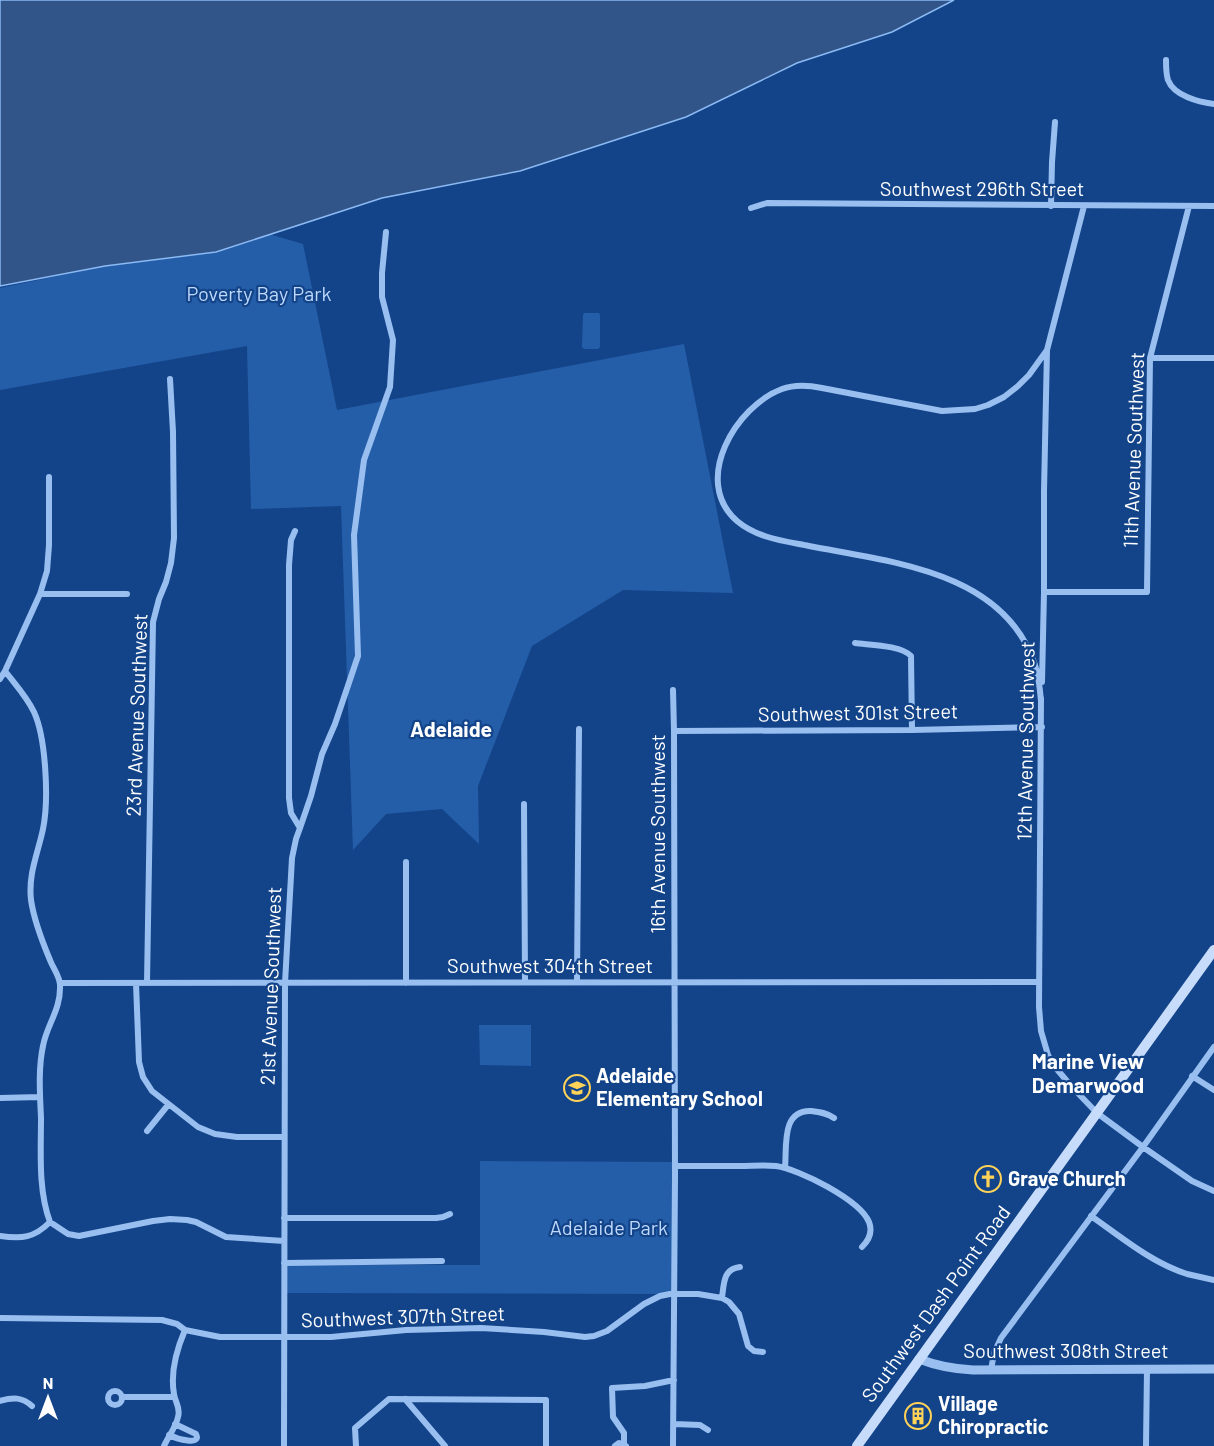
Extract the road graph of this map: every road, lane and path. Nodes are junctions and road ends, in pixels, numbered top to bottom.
1 (1166, 60) dead end
2 (1214, 104) edge
3 (1055, 122) dead end
4 (1051, 206) junction
5 (1084, 206) junction
6 (1189, 206) junction
7 (1214, 206) edge
8 (751, 208) dead end
9 (386, 232) dead end
10 (1047, 350) junction
11 (1150, 358) junction
12 (1214, 358) edge
13 (170, 379) dead end
14 (49, 477) dead end
15 (295, 531) dead end
16 (1044, 592) junction
17 (40, 594) junction
18 (126, 594) dead end
19 (855, 643) dead end
20 (5, 671) junction
21 (0, 679) edge
22 (673, 690) dead end
23 (1041, 701) junction
24 (1042, 727) junction
25 (579, 729) dead end
26 (912, 730) junction
27 (674, 731) junction
28 (524, 804) dead end
29 (300, 828) junction
30 (406, 862) dead end
31 (1214, 950) edge
32 (406, 982) junction
33 (525, 982) junction
34 (577, 982) junction
35 (675, 982) junction
36 (1039, 982) junction
37 (61, 983) junction
38 (136, 983) junction
39 (147, 983) junction
40 (285, 983) junction
41 (1214, 1047) edge
42 (1192, 1076) junction
43 (1214, 1090) edge
44 (40, 1097) junction
45 (0, 1098) edge
46 (168, 1105) junction
47 (1096, 1113) junction
48 (834, 1118) dead end
49 (147, 1131) dead end
50 (284, 1137) junction
51 (1143, 1147) junction
52 (675, 1166) junction
53 (785, 1168) junction
54 (1214, 1191) edge
55 (450, 1214) dead end
56 (1091, 1216) junction
57 (284, 1218) junction
58 (50, 1222) junction
59 (0, 1236) edge
60 (284, 1240) junction
61 (862, 1247) dead end
62 (442, 1261) dead end
63 (284, 1263) junction
64 (740, 1267) dead end
65 (1214, 1280) edge
66 (674, 1294) junction
67 (722, 1298) junction
68 (0, 1318) edge
69 (185, 1330) junction
70 (283, 1336) junction
71 (763, 1352) dead end
72 (920, 1359) junction
73 (1146, 1369) junction
74 (1214, 1369) edge
75 (991, 1370) junction
76 (674, 1380) junction
77 (122, 1397) dead end
78 (174, 1397) junction
79 (405, 1399) junction
80 (0, 1401) edge
81 (32, 1406) dead end
82 (175, 1424) junction
83 (674, 1424) junction
84 (708, 1430) dead end
85 (169, 1435) junction
86 (625, 1445) edge
87 (164, 1446) edge
88 (284, 1446) edge
89 (356, 1446) edge
90 (445, 1446) edge
91 (546, 1446) edge
92 (615, 1446) edge
93 (674, 1446) edge
94 (857, 1446) edge
95 (1146, 1446) edge

1 - 2 street
3 - 4 street
4 - 5 street, Southwest 296th Street
4 - 8 street, Southwest 296th Street
5 - 6 street, Southwest 296th Street
5 - 10 street
6 - 7 street, Southwest 296th Street
6 - 11 street, 11th Avenue Southwest
9 - 29 street, 21st Avenue Southwest
10 - 16 street, 12th Avenue Southwest
10 - 23 street
11 - 12 street
11 - 16 street, 11th Avenue Southwest
13 - 39 street, 23rd Avenue Southwest
14 - 17 street
15 - 29 street
16 - 23 street, 12th Avenue Southwest
17 - 18 street
17 - 20 street
19 - 26 street
20 - 21 street
20 - 37 street
22 - 27 street, 16th Avenue Southwest
23 - 24 street, 12th Avenue Southwest
24 - 26 street, Southwest 301st Street
24 - 36 street, 12th Avenue Southwest
25 - 34 street
26 - 27 street, Southwest 301st Street
27 - 35 street, 16th Avenue Southwest
28 - 33 street
29 - 40 street, 21st Avenue Southwest
30 - 32 street
31 - 47 main road, Southwest Dash Point Road
32 - 33 street, Southwest 304th Street
32 - 40 street, Southwest 304th Street
33 - 34 street, Southwest 304th Street
34 - 35 street, Southwest 304th Street
35 - 36 street, Southwest 304th Street
35 - 52 street, 16th Avenue Southwest
36 - 47 street, 12th Avenue Southwest
37 - 38 street, Southwest 304th Street
37 - 44 street
38 - 39 street, Southwest 304th Street
38 - 46 street
39 - 40 street, Southwest 304th Street
40 - 50 street, 21st Avenue Southwest
41 - 42 street
42 - 43 street
42 - 51 street
44 - 45 street
44 - 58 street
46 - 49 street
46 - 50 street
47 - 51 street, 12th Avenue Southwest
47 - 72 main road, Southwest Dash Point Road
48 - 53 street
50 - 57 street, 21st Avenue Southwest
51 - 54 street, 12th Avenue Southwest
51 - 56 street
52 - 53 street
52 - 66 street, 16th Avenue Southwest
53 - 61 street
55 - 57 street
56 - 65 street
56 - 75 street
57 - 60 street, 21st Avenue Southwest
58 - 59 street
58 - 60 street
60 - 63 street, 21st Avenue Southwest
62 - 63 street
63 - 70 street, 21st Avenue Southwest
64 - 67 street
66 - 67 street, Southwest 307th Street
66 - 70 street, Southwest 307th Street
66 - 76 street, 16th Avenue Southwest
67 - 71 street
68 - 69 street, Southwest 307th Street
69 - 70 street, Southwest 307th Street
69 - 78 street
70 - 88 street, 21st Avenue Southwest
72 - 75 street, Southwest 308th Street
72 - 94 main road, Southwest Dash Point Road
73 - 74 street, Southwest 308th Street
73 - 75 street, Southwest 308th Street
73 - 95 street
76 - 83 street, 16th Avenue Southwest
76 - 86 street
77 - 78 street
78 - 82 street
79 - 89 street
79 - 90 street
79 - 91 street
80 - 81 street
82 - 85 street
82 - 85 street
83 - 84 street
83 - 93 street, 16th Avenue Southwest
85 - 87 street
86 - 92 street

